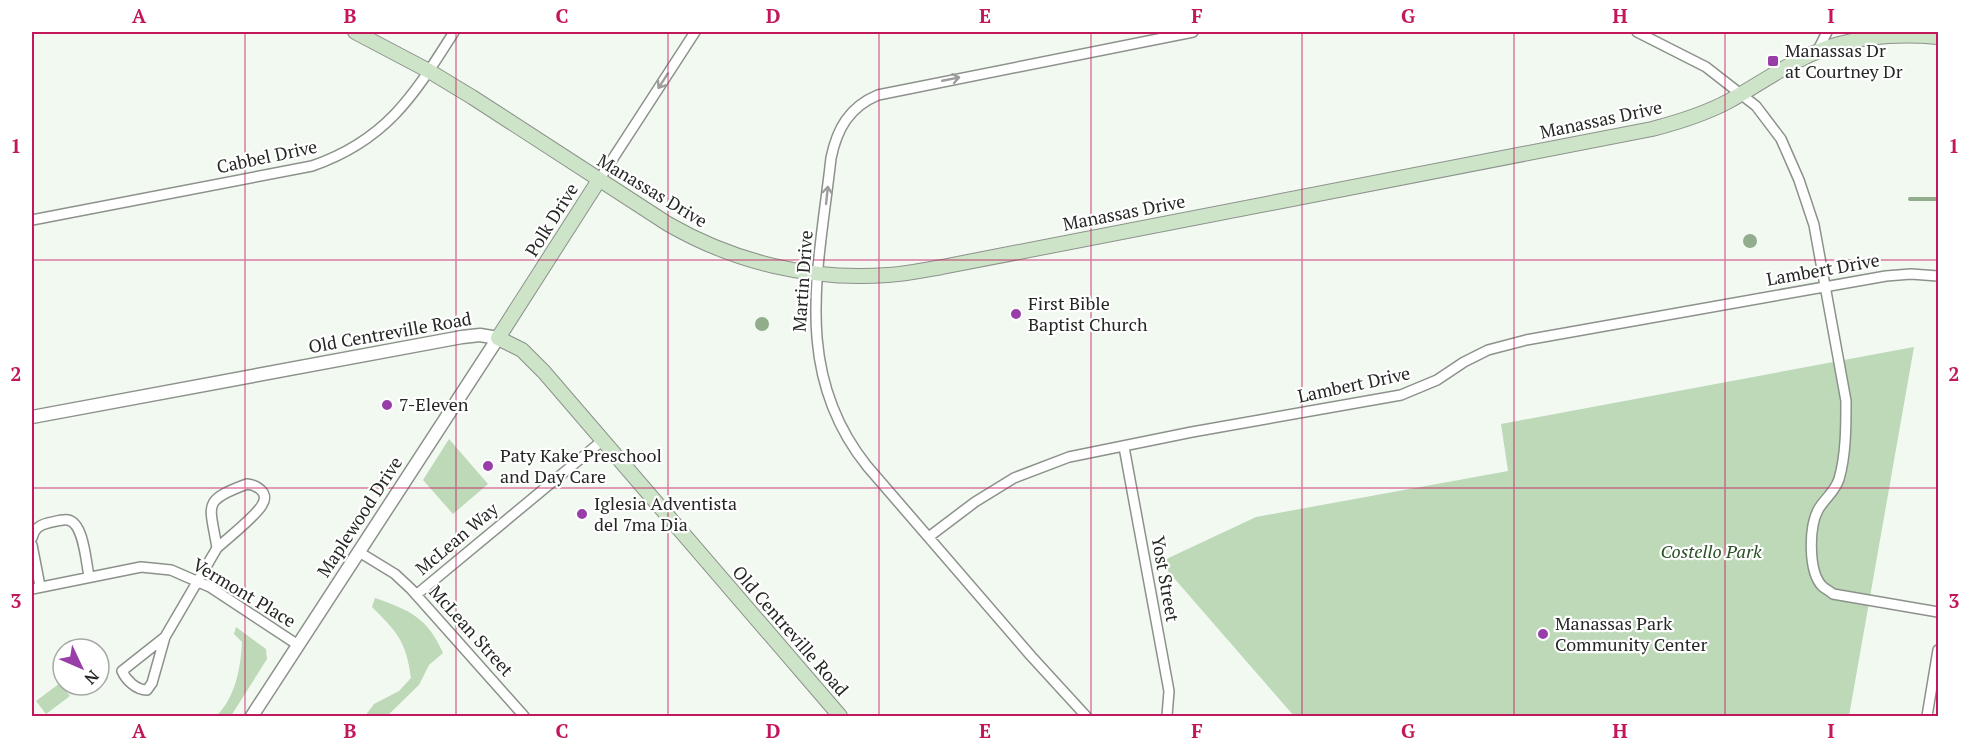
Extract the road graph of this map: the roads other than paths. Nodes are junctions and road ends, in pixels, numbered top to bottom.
1 (355, 32) edge
2 (454, 32) edge
3 (695, 32) edge
4 (1193, 32) edge
5 (1637, 32) edge
6 (1827, 32) edge
7 (1858, 35) edge
8 (1938, 37) edge
9 (1817, 52) junction
10 (429, 71) junction
11 (1740, 94) junction
12 (599, 180) junction
13 (32, 220) edge
14 (818, 274) junction
15 (1938, 276) edge
16 (1826, 286) junction
17 (498, 338) junction
18 (32, 417) edge
19 (603, 440) junction
20 (1124, 447) junction
21 (930, 536) junction
22 (32, 538) edge
23 (32, 544) edge
24 (218, 548) junction
25 (359, 552) junction
26 (89, 576) junction
27 (197, 581) junction
28 (36, 588) edge
29 (416, 595) junction
30 (1938, 612) edge
31 (165, 637) junction
32 (298, 645) junction
33 (1938, 650) edge
34 (252, 717) edge
35 (524, 717) edge
36 (840, 717) edge
37 (1086, 717) edge
38 (1167, 717) edge
39 (1927, 717) edge

1 - 10 main road, Manassas Drive
2 - 10 street, Cabbel Drive
3 -> 12 street, Polk Drive
14 -> 4 street, Martin Drive
5 - 11 street
6 - 9 street
7 - 8 main road, Manassas Drive
7 - 9 main road, Manassas Drive
9 - 11 main road, Manassas Drive
10 - 12 main road, Manassas Drive
10 - 13 street, Cabbel Drive
11 - 14 main road, Manassas Drive
11 - 16 street
12 - 14 main road, Manassas Drive
12 - 17 main road, Polk Drive
14 - 21 street, Martin Drive
15 - 16 street, Lambert Drive
16 - 20 street, Lambert Drive
16 - 30 street
17 - 18 street, Old Centreville Road
17 - 19 main road, Old Centreville Road
17 - 25 street, Maplewood Drive
19 - 29 street, McLean Way
19 - 36 main road, Old Centreville Road
20 - 21 street, Lambert Drive
20 - 38 street, Yost Street
21 - 37 street, Martin Drive
22 - 26 street
23 - 28 street
24 - 24 street
24 - 27 street
25 - 29 street, McLean Street
25 - 32 street, Maplewood Drive
26 - 27 street, Vermont Place
26 - 28 street, Vermont Place
27 - 31 street
27 - 32 street, Vermont Place
29 - 35 street, McLean Street
31 - 31 street
32 - 34 street, Maplewood Drive
33 - 39 street

